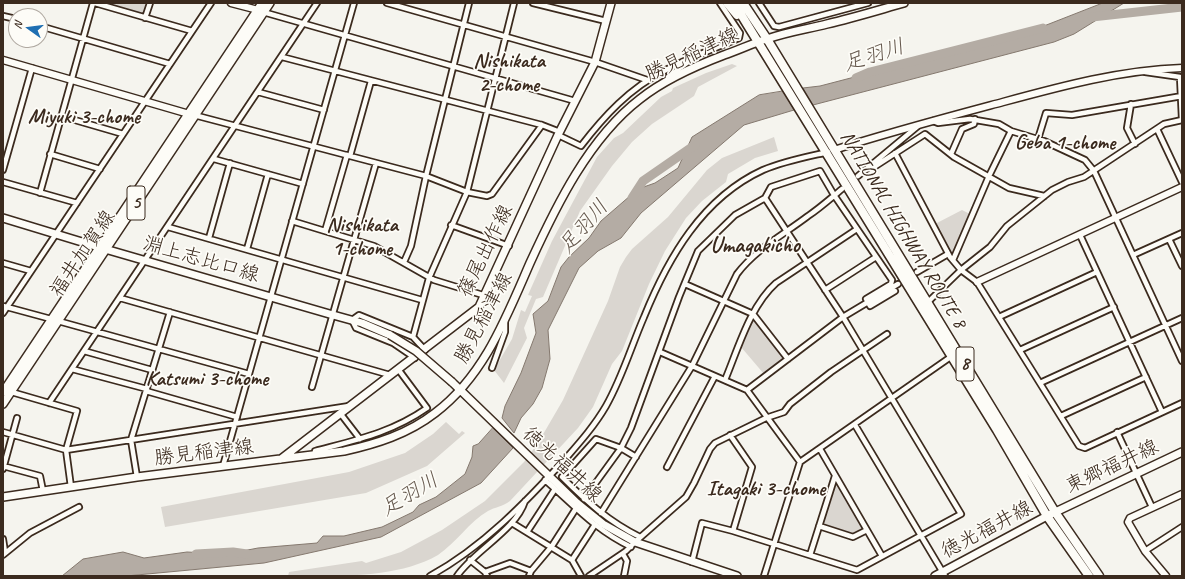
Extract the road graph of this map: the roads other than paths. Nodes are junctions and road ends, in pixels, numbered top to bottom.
1 (94, 3) edge
2 (150, 3) edge
3 (211, 3) edge
4 (231, 3) edge
5 (262, 3) edge
6 (270, 3) edge
7 (317, 3) edge
8 (354, 3) edge
9 (387, 3) edge
10 (469, 3) edge
11 (514, 3) edge
12 (533, 3) edge
13 (611, 3) edge
14 (720, 3) edge
15 (749, 3) edge
16 (759, 3) edge
17 (868, 3) edge
18 (904, 3) edge
19 (393, 4) edge
20 (734, 4) edge
21 (555, 6) edge
22 (261, 11) junction
23 (753, 17) junction
24 (145, 18) junction
25 (606, 21) junction
26 (304, 23) junction
27 (464, 25) junction
28 (48, 28) edge
29 (192, 31) junction
30 (345, 35) junction
31 (506, 37) junction
32 (83, 39) junction
33 (764, 43) junction
34 (282, 56) junction
35 (693, 58) junction
36 (3, 60) edge
37 (595, 62) junction
38 (170, 64) junction
39 (453, 66) junction
40 (32, 68) junction
41 (1182, 68) edge
42 (335, 71) junction
43 (1138, 71) junction
44 (496, 78) junction
45 (1182, 78) edge
46 (72, 80) junction
47 (371, 80) junction
48 (647, 80) junction
49 (660, 86) junction
50 (258, 92) junction
51 (1181, 96) edge
52 (445, 100) junction
53 (575, 100) junction
54 (145, 101) junction
55 (1131, 104) junction
56 (324, 110) junction
57 (487, 112) junction
58 (192, 115) junction
59 (61, 116) junction
60 (975, 119) junction
61 (1182, 120) edge
62 (930, 121) junction
63 (921, 123) junction
64 (542, 125) junction
65 (235, 126) junction
66 (1157, 129) junction
67 (1011, 131) junction
68 (559, 133) junction
69 (123, 134) junction
70 (1038, 139) junction
71 (1135, 144) junction
72 (314, 146) junction
73 (831, 151) junction
74 (895, 153) junction
75 (50, 154) junction
76 (950, 154) junction
77 (348, 156) junction
78 (214, 159) junction
79 (230, 163) junction
80 (376, 163) junction
81 (872, 164) junction
82 (100, 169) junction
83 (3, 170) edge
84 (1094, 171) junction
85 (268, 174) junction
86 (426, 176) junction
87 (858, 176) dead end
88 (989, 176) junction
89 (3, 182) edge
90 (1182, 182) edge
91 (303, 184) junction
92 (1182, 187) edge
93 (842, 189) dead end
94 (467, 192) junction
95 (40, 193) junction
96 (834, 195) junction
97 (1044, 196) junction
98 (765, 198) junction
99 (77, 204) junction
100 (3, 218) edge
101 (1116, 218) junction
102 (292, 221) junction
103 (451, 225) junction
104 (168, 227) junction
105 (857, 229) junction
106 (325, 231) junction
107 (786, 231) junction
108 (1182, 233) edge
109 (57, 234) junction
110 (1080, 235) junction
111 (209, 238) junction
112 (1169, 239) junction
113 (354, 240) junction
114 (509, 246) junction
115 (103, 248) junction
116 (247, 250) junction
117 (948, 254) junction
118 (1133, 255) junction
119 (876, 257) junction
120 (282, 260) junction
121 (953, 260) junction
122 (145, 261) junction
123 (404, 262) junction
124 (806, 262) junction
125 (3, 263) edge
126 (1182, 266) edge
127 (961, 270) junction
128 (31, 271) junction
129 (917, 272) dead end
130 (1097, 272) junction
131 (344, 277) junction
132 (429, 278) junction
133 (977, 282) junction
134 (685, 284) junction
135 (898, 284) dead end
136 (825, 290) junction
137 (895, 291) dead end
138 (486, 296) junction
139 (271, 297) junction
140 (120, 298) junction
141 (422, 300) junction
142 (723, 301) junction
143 (928, 302) junction
144 (867, 303) junction
145 (5, 306) edge
146 (1114, 307) junction
147 (3, 312) edge
148 (170, 312) junction
149 (753, 314) junction
150 (333, 315) junction
151 (843, 317) junction
152 (999, 318) junction
153 (1182, 318) edge
154 (54, 320) junction
155 (352, 320) junction
156 (505, 322) junction
157 (1166, 325) junction
158 (97, 333) junction
159 (887, 334) dead end
160 (390, 335) joint
161 (260, 337) junction
162 (413, 337) junction
163 (1130, 342) junction
164 (158, 350) junction
165 (426, 350) junction
166 (1020, 350) junction
167 (863, 351) junction
168 (84, 352) junction
169 (660, 352) junction
170 (322, 354) junction
171 (952, 356) junction
172 (415, 358) junction
173 (788, 359) junction
174 (1182, 361) edge
175 (692, 366) junction
176 (492, 368) dead end
177 (72, 369) junction
178 (398, 369) junction
179 (152, 370) junction
180 (249, 374) junction
181 (390, 375) junction
182 (715, 376) junction
183 (1146, 377) junction
184 (725, 380) junction
185 (1040, 383) junction
186 (312, 388) dead end
187 (146, 390) junction
188 (747, 390) junction
189 (5, 391) edge
190 (462, 392) junction
191 (892, 397) junction
192 (49, 403) junction
193 (1182, 403) edge
194 (3, 404) edge
195 (349, 406) junction
196 (1162, 412) junction
197 (340, 413) junction
198 (1061, 416) junction
199 (237, 417) junction
200 (17, 418) dead end
201 (766, 418) junction
202 (236, 423) junction
203 (855, 425) junction
204 (3, 432) edge
205 (1117, 432) junction
206 (730, 434) junction
207 (12, 435) junction
208 (131, 440) junction
209 (360, 440) junction
210 (621, 448) junction
211 (820, 449) junction
212 (66, 450) junction
213 (1182, 452) edge
214 (315, 455) junction
215 (636, 457) junction
216 (281, 459) junction
217 (800, 462) junction
218 (223, 466) junction
219 (3, 467) edge
220 (667, 467) dead end
221 (1136, 474) junction
222 (835, 476) junction
223 (137, 477) junction
224 (549, 477) junction
225 (71, 487) junction
226 (555, 489) junction
227 (43, 491) junction
228 (1182, 494) edge
229 (3, 497) edge
230 (526, 499) junction
231 (584, 499) junction
232 (79, 507) dead end
233 (1152, 508) junction
234 (575, 510) junction
235 (1055, 512) junction
236 (600, 513) junction
237 (1047, 516) junction
238 (512, 523) junction
239 (594, 526) junction
240 (819, 526) junction
241 (1182, 527) edge
242 (867, 530) junction
243 (733, 531) junction
244 (527, 532) junction
245 (921, 535) junction
246 (3, 539) edge
247 (635, 542) junction
248 (774, 544) junction
249 (552, 546) junction
250 (1145, 551) junction
251 (4, 553) edge
252 (623, 554) junction
253 (810, 555) junction
254 (882, 556) junction
255 (470, 560) junction
256 (572, 560) junction
257 (692, 562) junction
258 (531, 570) junction
259 (486, 574) edge
260 (944, 574) edge
261 (430, 576) edge
262 (457, 576) edge
263 (529, 576) edge
264 (581, 576) edge
265 (589, 576) edge
266 (624, 576) edge
267 (737, 576) edge
268 (764, 576) edge
269 (935, 576) edge
270 (1089, 576) edge
271 (1099, 576) edge
272 (1166, 576) edge

1 - 24 street
1 - 32 street
2 - 24 street
3 - 29 street
4 - 22 street
5 - 22 main road, 福井加賀線 / 5
6 - 22 main road, 福井加賀線 / 5
7 - 26 street
8 - 30 street
9 - 19 street
10 - 27 street
11 - 31 street
12 - 21 street
13 - 25 main road, 篠尾出作線
14 - 35 street
15 - 23 highway, 8
16 - 17 street
18 - 33 main road, 勝見稲津線
19 - 27 street
20 - 23 highway, NATIONAL HIGHWAY ROUTE 8 / 8
20 - 33 highway, NATIONAL HIGHWAY ROUTE 8 / 8
21 - 25 street
22 - 26 street
22 - 58 main road, 福井加賀線 / 5
23 - 33 highway, NATIONAL HIGHWAY ROUTE 8 / 8
24 - 29 street
25 - 37 main road, 篠尾出作線
26 - 30 street
26 - 34 street
27 - 31 street
27 - 39 street
28 - 32 street
29 - 38 street
30 - 39 street
30 - 42 street
31 - 37 street
31 - 44 street
32 - 38 street
32 - 46 street
33 - 49 main road, 勝見稲津線
33 - 73 highway, NATIONAL HIGHWAY ROUTE 8 / 8
34 - 42 street
34 - 50 street
35 - 48 street
35 - 49 street
36 - 40 street
37 - 48 street
37 - 53 main road, 篠尾出作線
38 - 54 street
39 - 44 street
39 - 52 street
40 - 46 street
40 - 83 street
41 - 43 street
42 - 47 street
42 - 56 street
43 - 45 street
43 - 62 street
44 - 53 street
44 - 57 street
45 - 51 street
46 - 54 street
46 - 59 street
47 - 52 street
47 - 77 street
48 - 68 street
49 - 156 main road, 勝見稲津線
50 - 56 street
50 - 65 street
51 - 55 street
51 - 61 street
52 - 57 street
52 - 86 street
53 - 68 main road, 篠尾出作線
54 - 58 street
54 - 69 street
55 - 70 street
55 - 71 street
56 - 72 street
57 - 64 street
57 - 94 street
58 - 65 street
58 - 115 main road, 福井加賀線 / 5
59 - 69 street
59 - 75 street
60 - 62 street
60 - 67 street
60 - 76 street
61 - 66 street
62 - 63 street
63 - 73 street
63 - 81 street
64 - 68 street
64 - 94 street
65 - 72 street
65 - 78 street
66 - 71 street
66 - 90 street
67 - 70 street
67 - 88 street
68 - 114 main road, 篠尾出作線
69 - 82 street
70 - 84 street
71 - 84 street
72 - 77 street
72 - 91 street
73 - 143 highway, NATIONAL HIGHWAY ROUTE 8 / 8
73 - 171 highway, NATIONAL HIGHWAY ROUTE 8 / 8
73 - 224 street
74 - 76 street
74 - 81 street
74 - 117 street
75 - 82 street
75 - 95 street
76 - 88 street
77 - 80 street
77 - 106 street
78 - 79 street
78 - 104 street
79 - 85 street
79 - 111 street
80 - 86 street
80 - 113 street
81 - 87 street
82 - 99 street
84 - 97 street
84 - 101 street
85 - 91 street
85 - 116 street
86 - 94 street
86 - 123 street
88 - 97 street
88 - 121 street
89 - 95 street
91 - 102 street
92 - 101 street
93 - 96 street
94 - 103 street
95 - 99 street
96 - 98 street
96 - 105 street
96 - 107 street
97 - 127 street
98 - 107 street
98 - 134 street
99 - 109 street
100 - 109 main road, 淵上志比口線
101 - 110 street
101 - 118 street
102 - 106 street
102 - 120 street
103 - 114 street
103 - 132 street
104 - 111 street
104 - 122 street
105 - 119 street
105 - 124 street
106 - 113 street
107 - 124 street
107 - 142 street
108 - 112 street
109 - 115 main road, 淵上志比口線
109 - 128 street
110 - 130 street
110 - 133 street
111 - 116 street
112 - 118 street
112 - 126 street
113 - 123 street
113 - 131 street
114 - 138 main road, 篠尾出作線
115 - 122 main road, 淵上志比口線
115 - 154 main road, 福井加賀線 / 5
116 - 120 street
117 - 121 street
117 - 129 street
118 - 157 street
119 - 136 street
119 - 144 street
120 - 131 street
120 - 139 street
121 - 127 street
122 - 139 main road, 淵上志比口線
122 - 140 street
123 - 132 street
124 - 136 street
124 - 149 street
125 - 128 street
127 - 133 street
127 - 143 street
128 - 145 street
130 - 146 street
130 - 152 street
131 - 141 street
131 - 150 street
132 - 138 street
132 - 141 street
133 - 152 street
134 - 142 street
134 - 169 street
135 - 144 street
136 - 151 street
137 - 144 street
138 - 165 main road, 篠尾出作線
139 - 150 main road, 淵上志比口線
139 - 161 street
140 - 148 street
140 - 158 street
141 - 162 street
142 - 149 street
142 - 175 street
143 - 235 highway, NATIONAL HIGHWAY ROUTE 8 / 8
144 - 151 street
145 - 147 street
145 - 154 street
146 - 163 street
146 - 166 street
148 - 161 street
148 - 164 street
149 - 173 street
149 - 184 street
150 - 155 main road, 淵上志比口線
150 - 170 street
151 - 167 street
151 - 173 street
152 - 166 street
153 - 157 street
154 - 158 street
154 - 189 main road, 福井加賀線 / 5
155 - 160 main road, 淵上志比口線
155 - 162 street
155 - 172 street
156 - 176 street
156 - 190 main road, 勝見稲津線
157 - 163 street
157 - 174 street
158 - 164 street
158 - 168 street
159 - 167 street
160 - 190 main road, 徳光福井線, bridge
161 - 170 street
161 - 180 street
162 - 165 street
163 - 183 street
163 - 185 street
164 - 179 street
164 - 180 street
165 - 172 main road, 篠尾出作線
166 - 185 street
167 - 191 street
167 - 201 street
168 - 177 street
168 - 179 street
169 - 175 street
169 - 210 street
170 - 181 street
170 - 186 street
171 - 191 street
171 - 237 highway, NATIONAL HIGHWAY ROUTE 8 / 8
172 - 178 main road, 篠尾出作線
173 - 188 street
175 - 182 street
175 - 215 street
177 - 187 street
177 - 192 street
178 - 181 main road, 篠尾出作線
178 - 209 street
179 - 187 street
180 - 199 street
181 - 195 main road, 篠尾出作線
182 - 184 street
182 - 220 street
183 - 196 street
183 - 198 street
184 - 188 street
185 - 198 street
187 - 199 street
187 - 208 street
188 - 201 street
189 - 192 street
189 - 194 main road, 福井加賀線 / 5
190 - 214 main road, 勝見稲津線
190 - 224 main road, 徳光福井線
191 - 203 street
191 - 245 street
192 - 212 street
193 - 196 street
195 - 197 main road, 篠尾出作線
195 - 202 street
196 - 205 street
197 - 209 street
197 - 216 main road, 篠尾出作線
198 - 205 street
199 - 202 street
200 - 207 street
201 - 206 street
201 - 217 street
202 - 208 street
202 - 218 street
203 - 211 street
203 - 245 street
204 - 207 street
205 - 221 street
206 - 243 street
206 - 247 street
207 - 212 street
207 - 219 street
208 - 212 street
208 - 223 street
209 - 214 street
210 - 215 street
210 - 231 street
210 - 231 street
211 - 217 street
211 - 222 street
212 - 225 street
213 - 221 main road, 東郷福井線
214 - 216 main road, 勝見稲津線
215 - 236 street
216 - 218 main road, 勝見稲津線
217 - 248 street
218 - 223 main road, 勝見稲津線
219 - 227 street
221 - 233 street
221 - 235 main road, 東郷福井線
222 - 240 street
222 - 242 street
223 - 225 main road, 勝見稲津線
224 - 226 street
224 - 230 street
224 - 247 main road, 徳光福井線
225 - 227 main road, 勝見稲津線
226 - 234 street
226 - 244 street
227 - 229 main road, 勝見稲津線
228 - 233 street
230 - 238 street
230 - 261 street
231 - 236 street
232 - 251 street
233 - 250 street
234 - 239 street
234 - 249 street
235 - 237 main road, 徳光福井線
235 - 271 highway, NATIONAL HIGHWAY ROUTE 8 / 8
236 - 247 street
237 - 260 main road, 徳光福井線
237 - 270 highway, NATIONAL HIGHWAY ROUTE 8 / 8
238 - 244 street
238 - 255 street
239 - 247 street
239 - 256 street
240 - 242 street
240 - 253 street
241 - 250 street
242 - 254 street
243 - 248 street
243 - 257 street
244 - 249 street
245 - 254 street
245 - 260 street
246 - 251 street
247 - 252 street
247 - 257 main road, 徳光福井線
248 - 253 street
248 - 268 street
249 - 256 street
249 - 258 street
250 - 272 street
252 - 265 street
252 - 266 street
253 - 254 street
255 - 259 street
255 - 262 street
256 - 264 street
257 - 267 main road, 徳光福井線
258 - 259 street
258 - 263 street
260 - 269 main road, 徳光福井線

